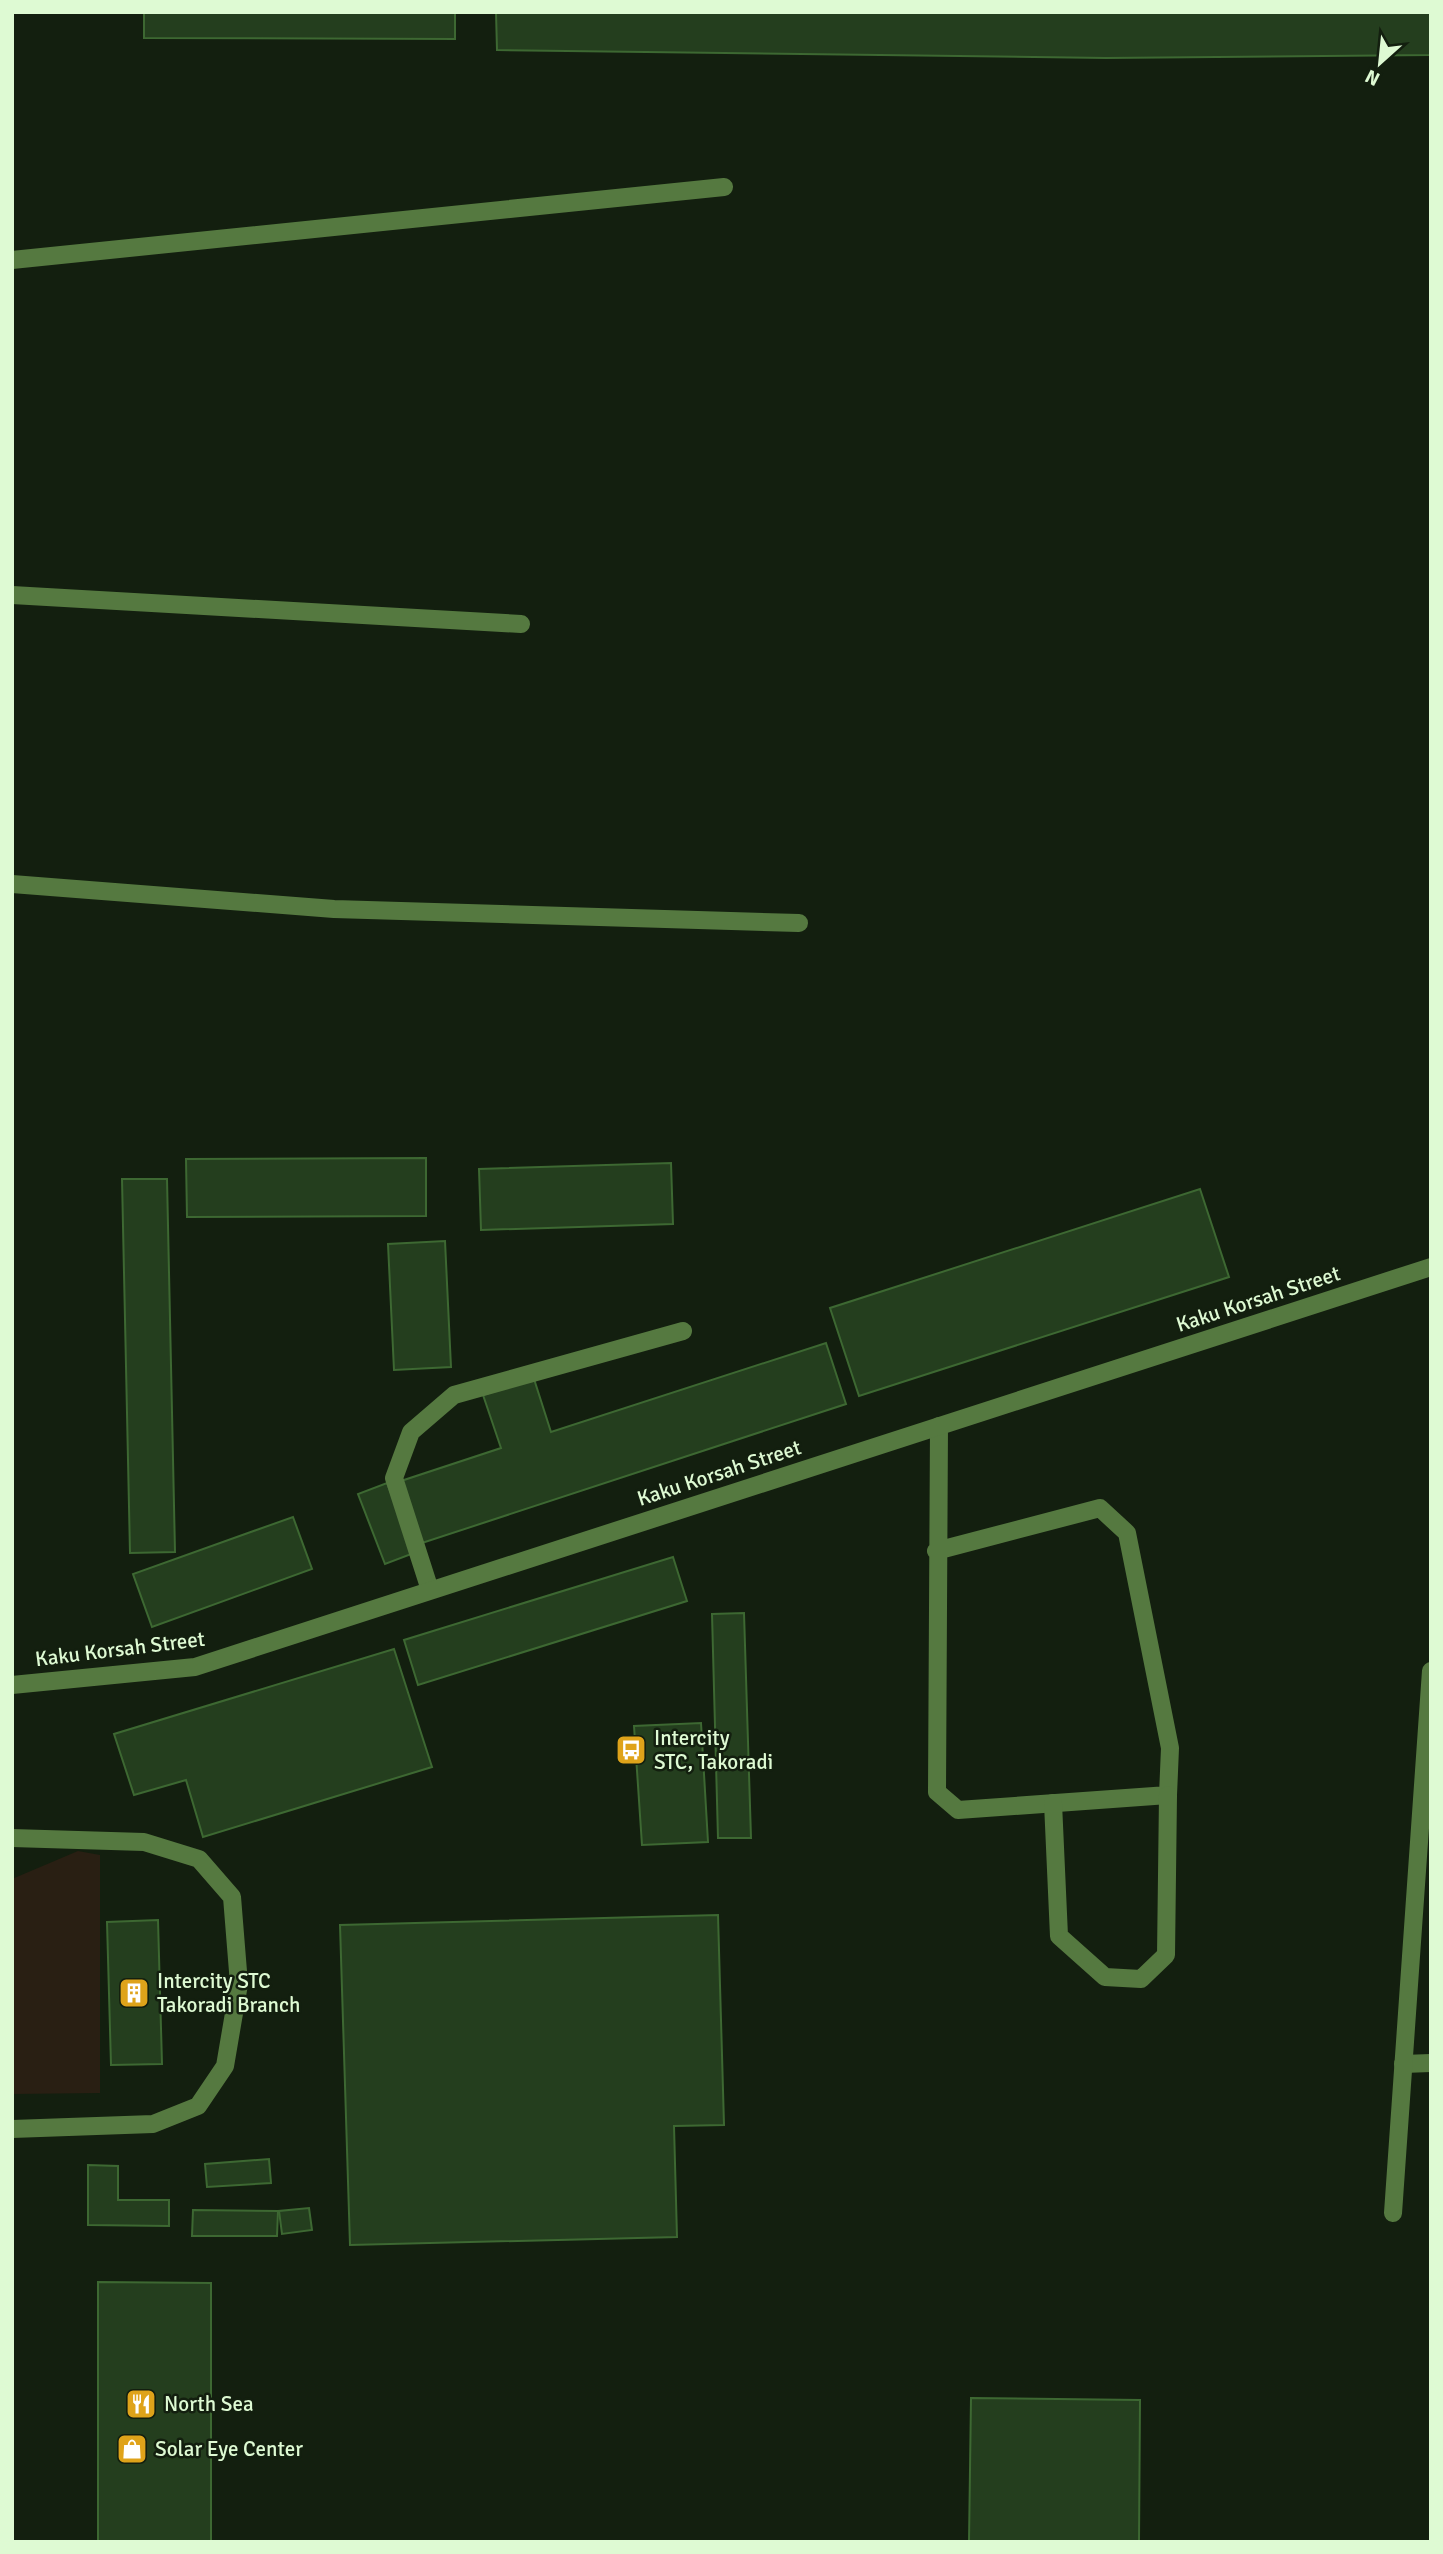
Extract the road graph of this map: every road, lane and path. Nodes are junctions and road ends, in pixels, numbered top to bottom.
1 (724, 187) dead end
2 (12, 260) edge
3 (12, 595) edge
4 (521, 624) dead end
5 (12, 884) edge
6 (799, 923) dead end
7 (1431, 1267) edge
8 (683, 1331) dead end
9 (939, 1426) junction
10 (936, 1551) junction
11 (430, 1590) junction
12 (1431, 1671) edge
13 (12, 1685) edge
14 (1168, 1795) junction
15 (1053, 1803) junction
16 (12, 1838) edge
17 (1431, 2063) edge
18 (1403, 2064) junction
19 (12, 2129) edge
20 (1392, 2213) dead end

1 - 2 street
3 - 4 street
5 - 6 street
7 - 9 street, Kaku Korsah Street
8 - 11 street
9 - 10 street
9 - 11 street, Kaku Korsah Street
10 - 14 street
10 - 15 street
11 - 13 street, Kaku Korsah Street
12 - 18 street
14 - 15 street
14 - 15 street
16 - 19 street
17 - 18 street
18 - 20 street

